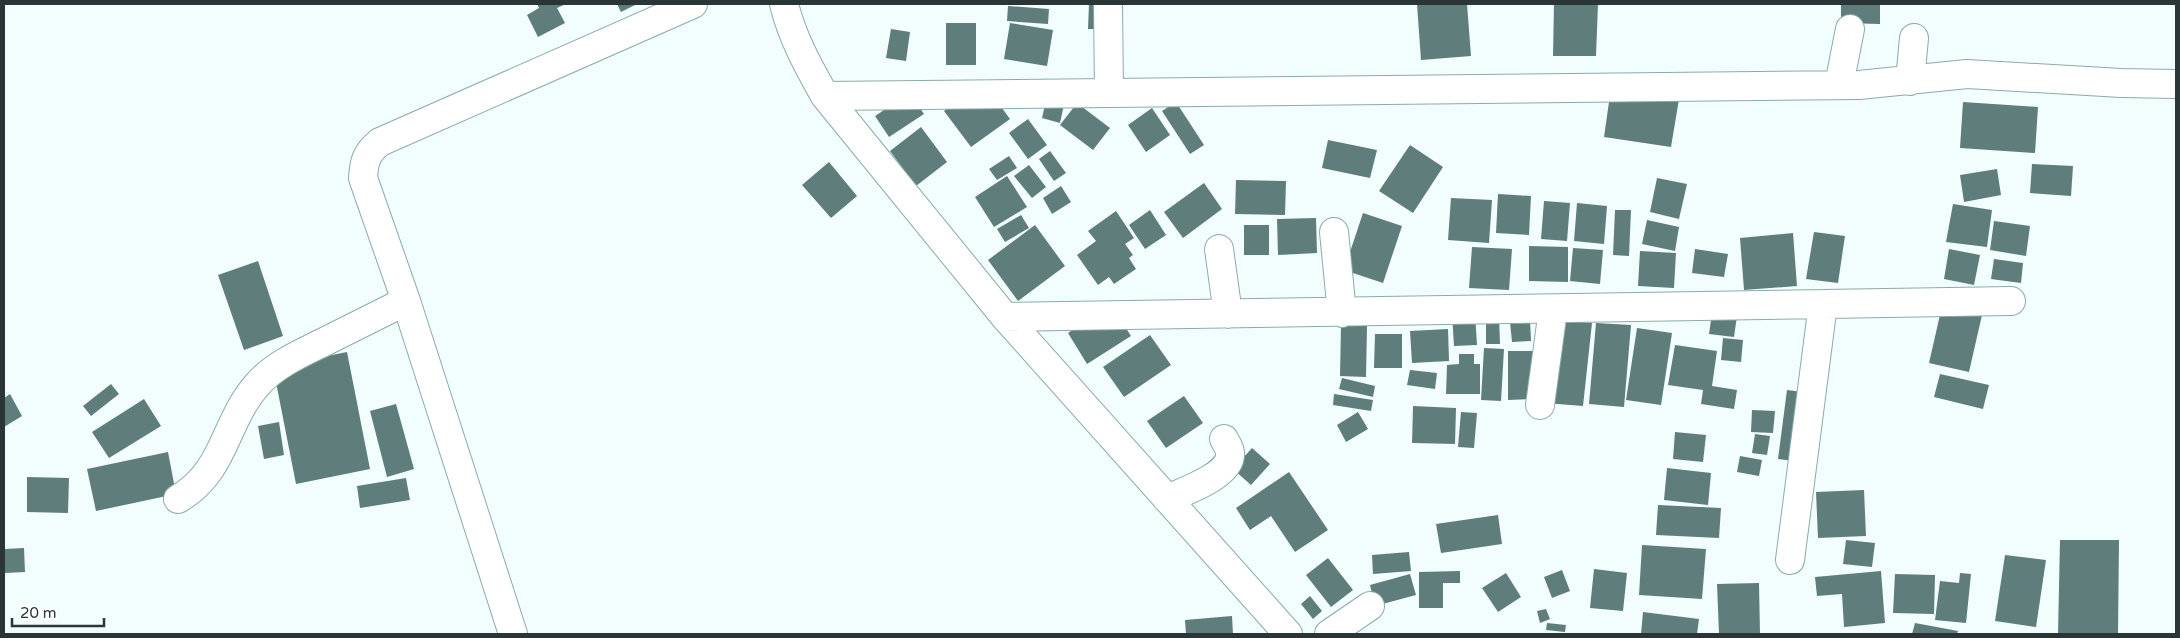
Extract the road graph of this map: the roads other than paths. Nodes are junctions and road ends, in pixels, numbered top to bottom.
1 (693, 4) edge
2 (784, 4) edge
3 (1108, 4) edge
4 (1850, 28) dead end
5 (1914, 38) dead end
6 (1910, 81) junction
7 (2176, 84) edge
8 (1839, 85) junction
9 (1109, 93) junction
10 (825, 96) junction
11 (1334, 232) dead end
12 (1219, 249) dead end
13 (406, 301) junction
14 (2011, 301) dead end
15 (1823, 304) junction
16 (1553, 310) junction
17 (1342, 313) junction
18 (1228, 314) junction
19 (1005, 317) junction
20 (1540, 405) dead end
21 (1224, 439) dead end
22 (178, 499) dead end
23 (1167, 499) junction
24 (1790, 560) dead end
25 (1370, 606) dead end
26 (513, 634) edge
27 (1288, 634) edge
28 (1329, 634) edge

1 - 13 street
2 - 10 street
3 - 9 street
4 - 8 street
5 - 6 street
6 - 7 street
6 - 8 street
8 - 9 street
9 - 10 street
10 - 19 street
11 - 17 street
12 - 18 street
13 - 22 street
13 - 26 street
14 - 15 street
15 - 16 street
15 - 24 street
16 - 17 street
16 - 20 street
17 - 18 street
18 - 19 street
19 - 23 street
21 - 23 street
23 - 27 street
25 - 28 street

